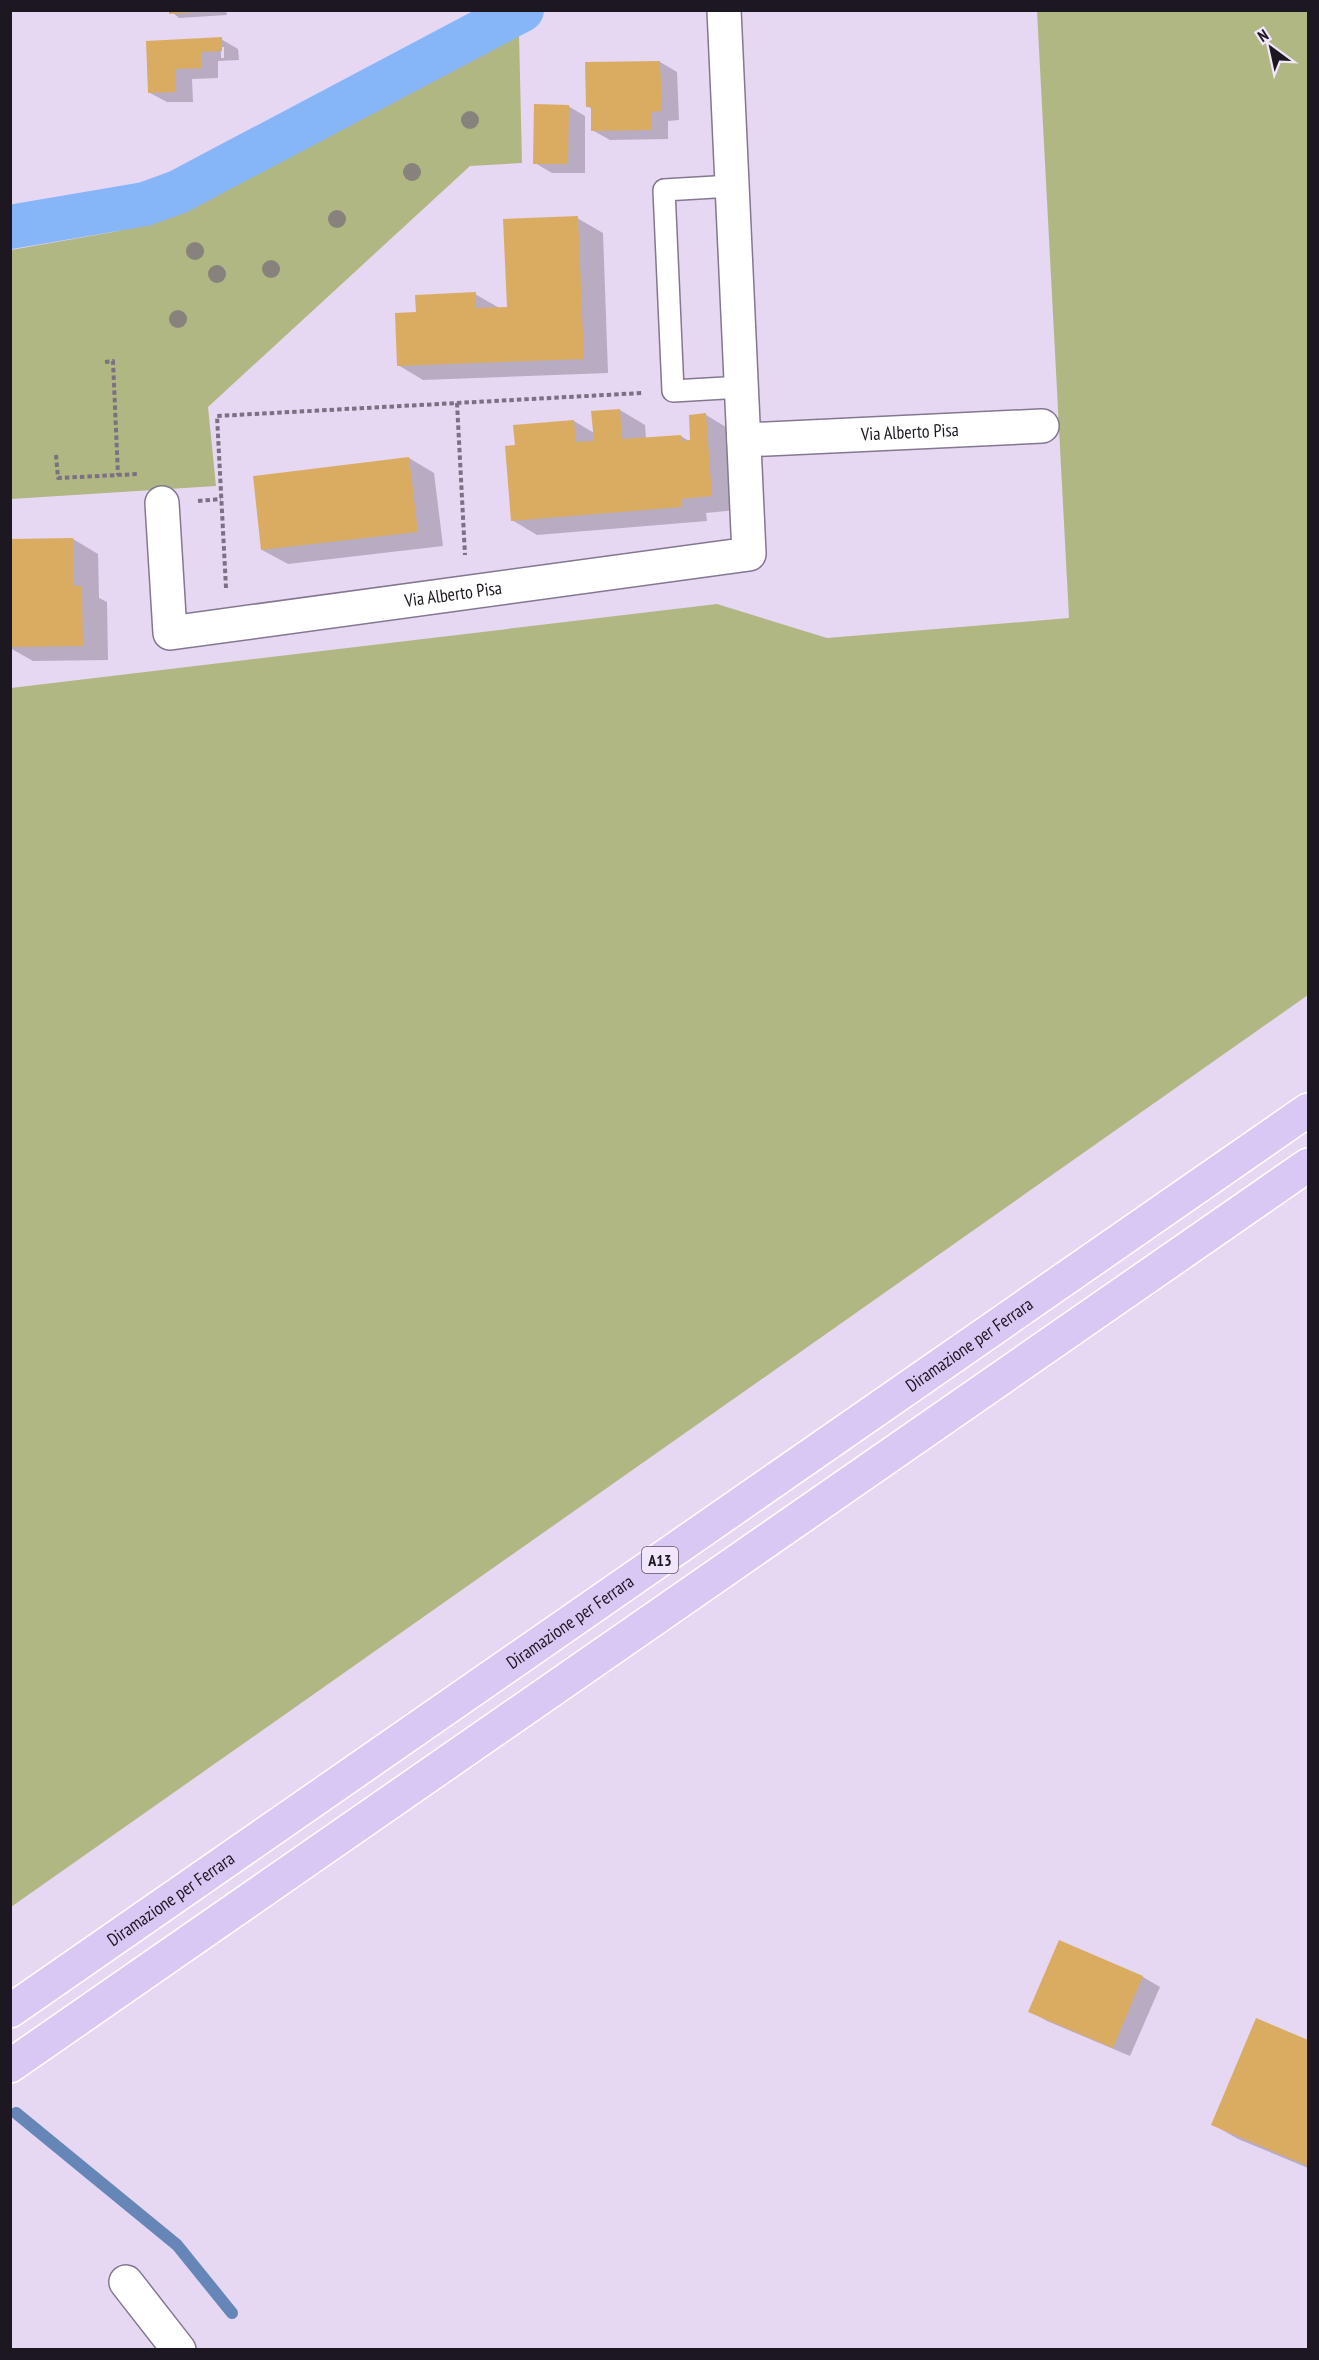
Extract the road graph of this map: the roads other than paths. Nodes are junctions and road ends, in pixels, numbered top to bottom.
1 (724, 10) edge
2 (732, 186) junction
3 (742, 387) junction
4 (1042, 426) dead end
5 (744, 440) junction
6 (162, 503) dead end
7 (1308, 1110) edge
8 (1308, 1165) edge
9 (10, 2011) edge
10 (10, 2066) edge
11 (126, 2282) dead end
12 (179, 2349) edge

1 - 2 street, Via Alberto Pisa
2 - 3 street, Via Alberto Pisa
2 - 3 lane
3 - 5 street, Via Alberto Pisa
4 - 5 street, Via Alberto Pisa
5 - 6 street, Via Alberto Pisa
7 - 9 highway, Diramazione per Ferrara / A13
8 - 10 highway, A13
11 - 12 street

